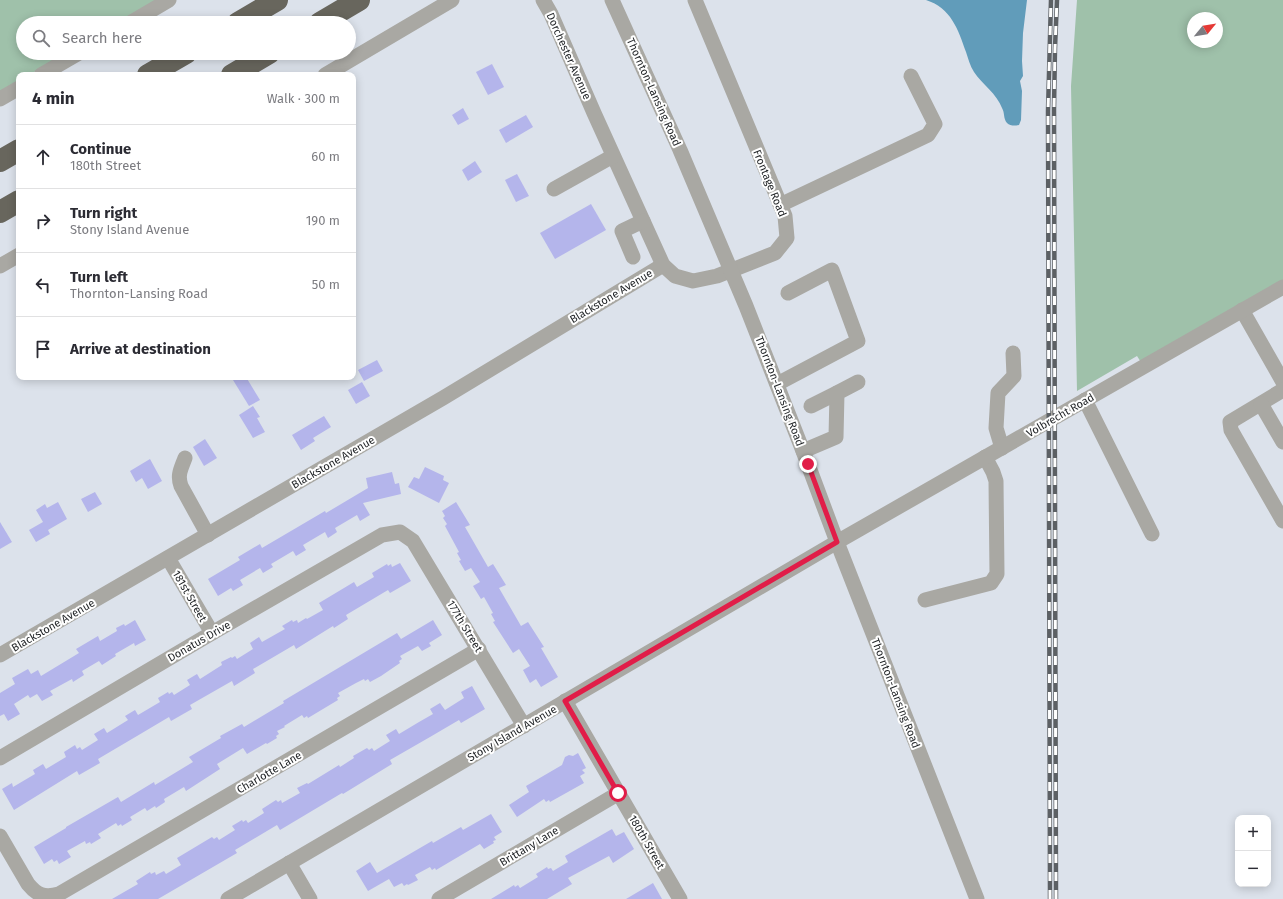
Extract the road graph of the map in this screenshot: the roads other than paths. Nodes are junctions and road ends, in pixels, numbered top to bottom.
1 (169, 0) edge
2 (277, 0) edge
3 (359, 0) edge
4 (452, 0) edge
5 (543, 0) edge
6 (612, 0) edge
7 (695, 0) edge
8 (142, 16) edge
9 (250, 16) edge
10 (332, 16) edge
11 (356, 57) edge
12 (66, 60) edge
13 (174, 60) edge
14 (257, 60) edge
15 (350, 60) edge
16 (46, 72) edge
17 (153, 72) edge
18 (237, 72) edge
19 (330, 72) edge
20 (912, 76) dead end
21 (16, 90) edge
22 (0, 99) edge
23 (594, 113) joint
24 (16, 152) edge
25 (613, 156) junction
26 (0, 161) edge
27 (554, 189) dead end
28 (16, 203) edge
29 (780, 205) junction
30 (0, 212) edge
31 (643, 221) junction
32 (16, 257) edge
33 (633, 257) dead end
34 (663, 265) junction
35 (0, 266) edge
36 (732, 270) junction
37 (1283, 287) edge
38 (788, 293) dead end
39 (1242, 310) junction
40 (1013, 353) dead end
41 (858, 382) dead end
42 (1283, 382) edge
43 (777, 384) junction
44 (1283, 390) edge
45 (837, 392) junction
46 (1085, 400) junction
47 (1261, 404) junction
48 (811, 406) dead end
49 (1283, 442) edge
50 (1002, 448) junction
51 (803, 451) junction
52 (185, 458) dead end
53 (985, 458) junction
54 (1283, 521) edge
55 (400, 532) joint
56 (1152, 534) dead end
57 (208, 535) junction
58 (837, 542) junction
59 (168, 558) junction
60 (925, 600) dead end
61 (212, 633) junction
62 (478, 649) junction
63 (0, 655) edge
64 (565, 701) junction
65 (524, 726) junction
66 (0, 758) edge
67 (618, 793) junction
68 (1, 841) edge
69 (289, 863) junction
70 (228, 899) edge
71 (310, 899) edge
72 (439, 899) edge
73 (680, 899) edge
74 (977, 899) edge

1 - 8 street
2 - 9 highway
3 - 10 highway
4 - 11 street
5 - 23 street, Dorchester Avenue
6 - 36 street, Thornton-Lansing Road
7 - 29 street, Frontage Road
12 - 16 street
13 - 17 highway
14 - 18 highway
15 - 19 street
20 - 29 street
21 - 22 street
23 - 25 street, Frontage Road
24 - 26 highway
25 - 27 street
25 - 31 street, Frontage Road
28 - 30 highway
29 - 36 street, Frontage Road
31 - 33 street
31 - 34 street, Frontage Road
32 - 35 street
34 - 36 street, Frontage Road
34 - 57 street, Blackstone Avenue
36 - 43 street, Thornton-Lansing Road
37 - 39 street, Volbrecht Road
38 - 43 street
39 - 42 street
39 - 46 street, Volbrecht Road
40 - 50 street
41 - 45 street
43 - 51 street, Thornton-Lansing Road
44 - 47 street
45 - 48 street
45 - 51 street
46 - 50 street, Volbrecht Road
46 - 56 street
47 - 49 street
47 - 54 street
50 - 53 street, Volbrecht Road
51 - 58 street, Thornton-Lansing Road
52 - 57 street
53 - 58 street, Volbrecht Road
53 - 60 street
55 - 61 street, Donatus Drive
55 - 62 street, 177th Street
57 - 59 street, Blackstone Avenue
58 - 64 street, Stony Island Avenue
58 - 74 street, Thornton-Lansing Road
59 - 61 street, 181st Street
59 - 63 street, Blackstone Avenue
61 - 66 street, Donatus Drive
62 - 65 street, 177th Street
62 - 68 street, Charlotte Lane
64 - 65 street, Stony Island Avenue
64 - 67 street, 180th Street
65 - 69 street, Stony Island Avenue
67 - 72 street, Brittany Lane
67 - 73 street, 180th Street
69 - 70 street, Stony Island Avenue
69 - 71 street

